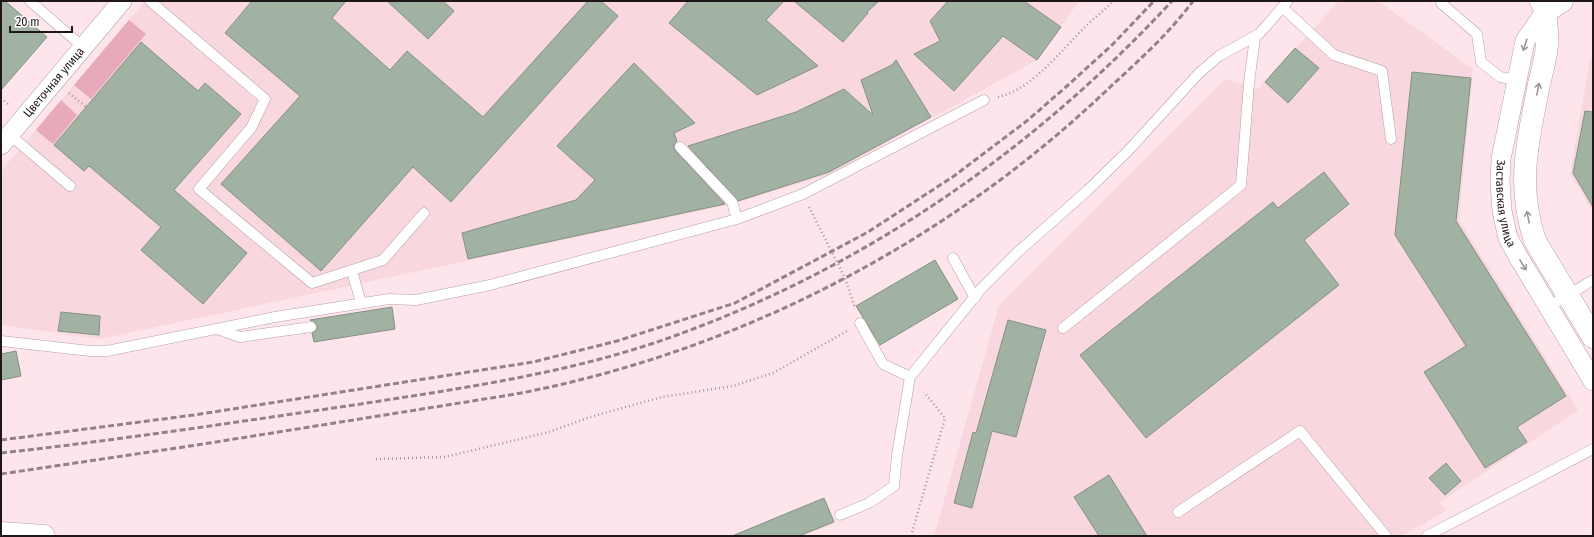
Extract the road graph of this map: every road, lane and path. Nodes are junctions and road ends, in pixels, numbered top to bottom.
1 (30, 1) edge
2 (122, 1) edge
3 (150, 1) edge
4 (1113, 1) edge
5 (1441, 3) dead end
6 (1285, 4) edge
7 (1549, 5) edge
8 (1255, 37) junction
9 (83, 47) junction
10 (1517, 80) junction
11 (65, 90) dead end
12 (1, 98) edge
13 (984, 100) joint
14 (11, 107) dead end
15 (86, 107) dead end
16 (1391, 139) dead end
17 (5, 140) edge
18 (680, 147) dead end
19 (70, 186) dead end
20 (424, 213) dead end
21 (737, 218) junction
22 (815, 220) dead end
23 (953, 258) dead end
24 (352, 271) junction
25 (1593, 280) edge
26 (850, 294) dead end
27 (1567, 295) junction
28 (975, 298) junction
29 (360, 304) junction
30 (1548, 306) junction
31 (860, 323) joint
32 (311, 327) dead end
33 (1063, 328) dead end
34 (217, 329) junction
35 (1593, 337) edge
36 (1, 341) edge
37 (1593, 344) edge
38 (1577, 354) junction
39 (910, 377) junction
40 (1593, 381) edge
41 (1593, 449) edge
42 (376, 459) dead end
43 (1178, 512) dead end
44 (840, 515) dead end
45 (1, 534) edge
46 (44, 536) edge
47 (911, 536) edge
48 (1386, 536) edge
49 (1427, 536) edge

1 - 9 lane
2 - 9 street, Цветочная улица
3 - 24 lane
4 - 13 path
5 - 10 lane
6 - 8 lane
6 - 16 lane
7 -> 10 street, Заставская улица
27 -> 7 street, Заставская улица
8 - 28 lane
8 - 33 lane
9 - 17 street, Цветочная улица
10 -> 30 street, Заставская улица
11 - 15 path
12 - 14 path
13 - 21 lane
17 - 19 lane
18 - 21 lane
20 - 24 lane
21 - 29 lane
22 - 26 path
23 - 28 lane
24 - 29 lane
25 - 27 lane
27 - 30 lane
27 - 35 street, Заставская улица
28 - 39 lane
29 - 34 lane
30 - 38 street, Заставская улица
31 - 39 lane
31 - 42 path
32 - 34 lane
34 - 36 lane
37 - 38 lane
38 - 40 street, Заставская улица
39 - 44 lane
39 - 47 path
41 - 49 lane
43 - 48 lane
45 - 46 street

